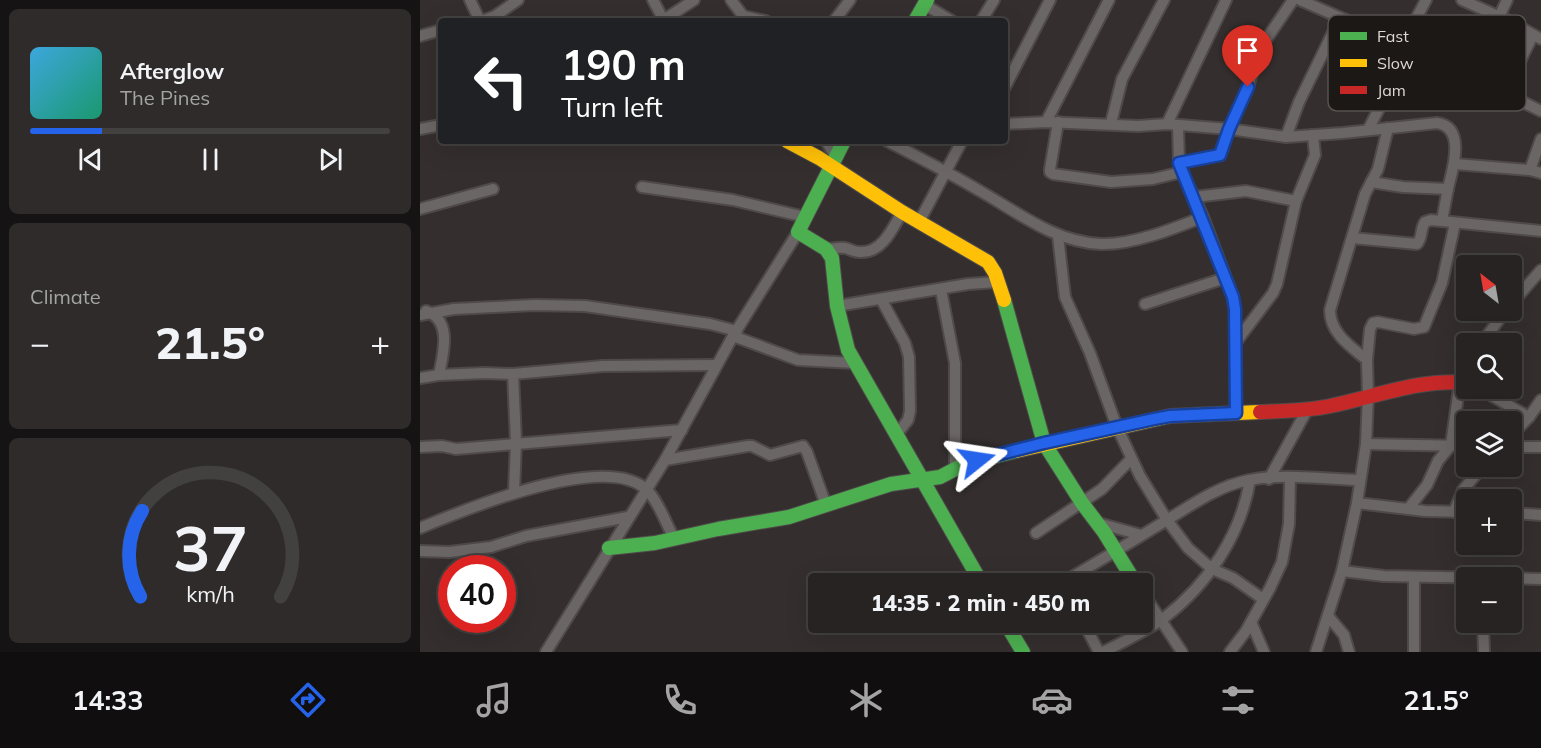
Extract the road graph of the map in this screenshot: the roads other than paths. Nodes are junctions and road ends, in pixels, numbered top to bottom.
1 (471, 0) edge
2 (518, 0) edge
3 (653, 0) edge
4 (694, 0) edge
5 (732, 0) edge
6 (850, 0) edge
7 (994, 0) edge
8 (1050, 0) edge
9 (1109, 0) edge
10 (1164, 0) edge
11 (1226, 0) edge
12 (1299, 0) edge
13 (1426, 0) edge
14 (1462, 0) edge
15 (1507, 0) edge
16 (926, 3) edge
17 (1333, 15) edge
18 (1418, 15) edge
19 (1495, 15) edge
20 (1500, 15) edge
21 (480, 18) edge
22 (488, 18) edge
23 (662, 18) edge
24 (666, 18) edge
25 (745, 18) edge
26 (836, 18) edge
27 (917, 18) edge
28 (948, 18) edge
29 (983, 18) edge
30 (438, 31) edge
31 (420, 36) edge
32 (1537, 37) edge
33 (1328, 43) edge
34 (1526, 56) edge
35 (1008, 81) edge
36 (1526, 104) edge
37 (1378, 111) edge
38 (1541, 111) edge
39 (1046, 122) junction
40 (1058, 122) junction
41 (1111, 123) junction
42 (1008, 124) edge
43 (1172, 125) junction
44 (438, 126) edge
45 (1388, 128) junction
46 (420, 129) edge
47 (1229, 129) junction
48 (1368, 130) junction
49 (1313, 135) junction
50 (1286, 137) junction
51 (1541, 139) edge
52 (794, 144) edge
53 (827, 144) edge
54 (842, 144) edge
55 (893, 144) edge
56 (960, 144) edge
57 (833, 161) junction
58 (1455, 164) junction
59 (1181, 167) junction
60 (1530, 170) junction
61 (945, 172) junction
62 (1541, 173) edge
63 (1371, 182) junction
64 (642, 187) dead end
65 (493, 189) dead end
66 (1448, 189) junction
67 (1194, 197) junction
68 (1296, 201) junction
69 (420, 209) edge
70 (902, 212) junction
71 (805, 217) junction
72 (1203, 217) junction
73 (1442, 221) junction
74 (919, 222) junction
75 (1455, 224) junction
76 (1541, 231) edge
77 (798, 232) junction
78 (1058, 236) junction
79 (1352, 238) junction
80 (826, 249) junction
81 (1541, 270) edge
82 (1225, 278) junction
83 (997, 282) junction
84 (941, 290) junction
85 (1522, 292) edge
86 (881, 299) junction
87 (1145, 304) dead end
88 (837, 306) junction
89 (424, 312) edge
90 (1498, 321) edge
91 (735, 333) junction
92 (1488, 333) edge
93 (1236, 342) junction
94 (848, 350) junction
95 (1367, 360) junction
96 (838, 363) junction
97 (855, 363) junction
98 (716, 365) junction
99 (513, 374) junction
100 (439, 375) junction
101 (420, 378) edge
102 (1456, 382) edge
103 (1368, 396) junction
104 (1460, 399) edge
105 (1497, 399) edge
106 (1541, 400) edge
107 (1306, 410) junction
108 (1236, 413) junction
109 (1529, 417) junction
110 (1522, 424) edge
111 (1117, 427) junction
112 (682, 430) junction
113 (896, 435) junction
114 (516, 442) junction
115 (1044, 443) junction
116 (1366, 444) junction
117 (1451, 445) junction
118 (1456, 445) edge
119 (420, 447) edge
120 (1522, 447) edge
121 (1541, 447) edge
122 (1131, 459) junction
123 (665, 460) junction
124 (956, 470) junction
125 (1290, 477) junction
126 (1474, 477) edge
127 (921, 479) junction
128 (1269, 479) junction
129 (1250, 480) junction
130 (1359, 480) junction
131 (647, 490) junction
132 (514, 492) junction
133 (1082, 503) junction
134 (1357, 503) junction
135 (826, 505) junction
136 (1408, 509) junction
137 (1454, 512) joint
138 (1522, 514) edge
139 (1541, 515) edge
140 (628, 518) junction
141 (1167, 520) junction
142 (1098, 524) junction
143 (420, 528) edge
144 (1036, 533) dead end
145 (1141, 536) junction
146 (674, 538) junction
147 (609, 548) junction
148 (420, 550) edge
149 (1116, 552) junction
150 (1212, 569) junction
151 (1342, 571) junction
152 (976, 573) edge
153 (1079, 573) edge
154 (1129, 573) edge
155 (1414, 577) junction
156 (1456, 577) edge
157 (1522, 578) edge
158 (1541, 579) edge
159 (1263, 599) junction
160 (1153, 607) edge
161 (1328, 616) junction
162 (1161, 619) junction
163 (1251, 622) junction
164 (1012, 633) edge
165 (1090, 633) edge
166 (1483, 633) edge
167 (546, 652) edge
168 (1023, 652) edge
169 (1101, 652) edge
170 (1182, 652) edge
171 (1230, 652) edge
172 (1264, 652) edge
173 (1316, 652) edge
174 (1349, 652) edge
175 (1414, 652) edge
176 (1484, 652) edge

1 - 21 street
2 - 22 street
3 - 23 street
4 - 24 street
5 - 25 street
6 - 26 street
7 - 29 street
8 - 35 street
9 - 39 street
10 - 41 street
11 - 43 street
12 - 17 street
12 - 47 street
13 - 18 street
14 - 19 street
15 - 20 street
16 - 27 street
16 - 28 street
30 - 31 street
32 - 34 street
33 - 50 street
36 - 38 street
37 - 48 street
39 - 40 street
39 - 42 street
40 - 41 street
40 - 59 street
41 - 43 street
43 - 47 street
43 - 59 street
44 - 46 street
45 - 48 street
45 - 58 street
45 - 63 street
47 - 50 street
47 - 59 street
48 - 49 street
49 - 50 street
49 - 68 street
51 - 60 street
52 - 57 street
53 - 57 street
54 - 57 street
55 - 61 street
56 - 61 street
57 - 70 street
57 - 71 street
58 - 60 street
58 - 66 street
59 - 67 street
60 - 62 street
61 - 74 street
61 - 78 street
63 - 66 street
63 - 79 street
64 - 71 street
65 - 69 street
66 - 73 street
67 - 68 street
67 - 72 street
68 - 93 street
70 - 74 street
70 - 80 street
71 - 77 street
72 - 78 street
72 - 82 street
73 - 75 street
73 - 79 street
74 - 83 street
75 - 76 street
75 - 95 street
77 - 80 street
77 - 91 street
78 - 111 street
79 - 95 street
80 - 88 street
81 - 85 street
82 - 87 street
82 - 93 street
83 - 84 street
83 - 115 street
84 - 86 street
84 - 124 street
86 - 88 street
86 - 113 street
88 - 94 street
89 - 91 street
89 - 100 street
90 - 92 street
91 - 96 street
91 - 98 street
93 - 108 street
94 - 96 street
94 - 97 street
95 - 103 street
96 - 97 street
97 - 113 street
98 - 99 street
98 - 112 street
99 - 100 street
99 - 114 street
100 - 101 street
102 - 103 street
103 - 107 street
103 - 116 street
104 - 117 street
105 - 109 street
106 - 109 street
107 - 108 street
107 - 128 street
108 - 111 street
109 - 110 street
111 - 115 street
111 - 122 street
112 - 114 street
112 - 123 street
113 - 127 street
114 - 119 street
114 - 132 street
115 - 124 street
115 - 133 street
116 - 117 street
116 - 130 street
117 - 118 street
117 - 136 street
120 - 121 street
122 - 133 street
122 - 141 street
123 - 131 street
123 - 135 street
124 - 127 street
125 - 128 street
125 - 130 street
125 - 159 street
126 - 137 street
127 - 135 street
127 - 152 street
128 - 129 street
129 - 141 street
129 - 150 street
130 - 134 street
131 - 132 street
131 - 140 street
131 - 146 street
132 - 143 street
133 - 142 street
133 - 144 street
134 - 136 street
134 - 151 street
135 - 146 street
136 - 137 street
138 - 139 street
140 - 147 street
140 - 148 street
141 - 145 street
141 - 150 street
142 - 145 street
142 - 149 street
145 - 149 street
146 - 147 street
147 - 167 street
149 - 153 street
149 - 154 street
150 - 159 street
150 - 162 street
151 - 155 street
151 - 161 street
155 - 156 street
155 - 175 street
157 - 158 street
159 - 163 street
160 - 162 street
161 - 173 street
161 - 174 street
162 - 169 street
162 - 170 street
163 - 171 street
163 - 172 street
164 - 168 street
165 - 169 street
166 - 176 street

